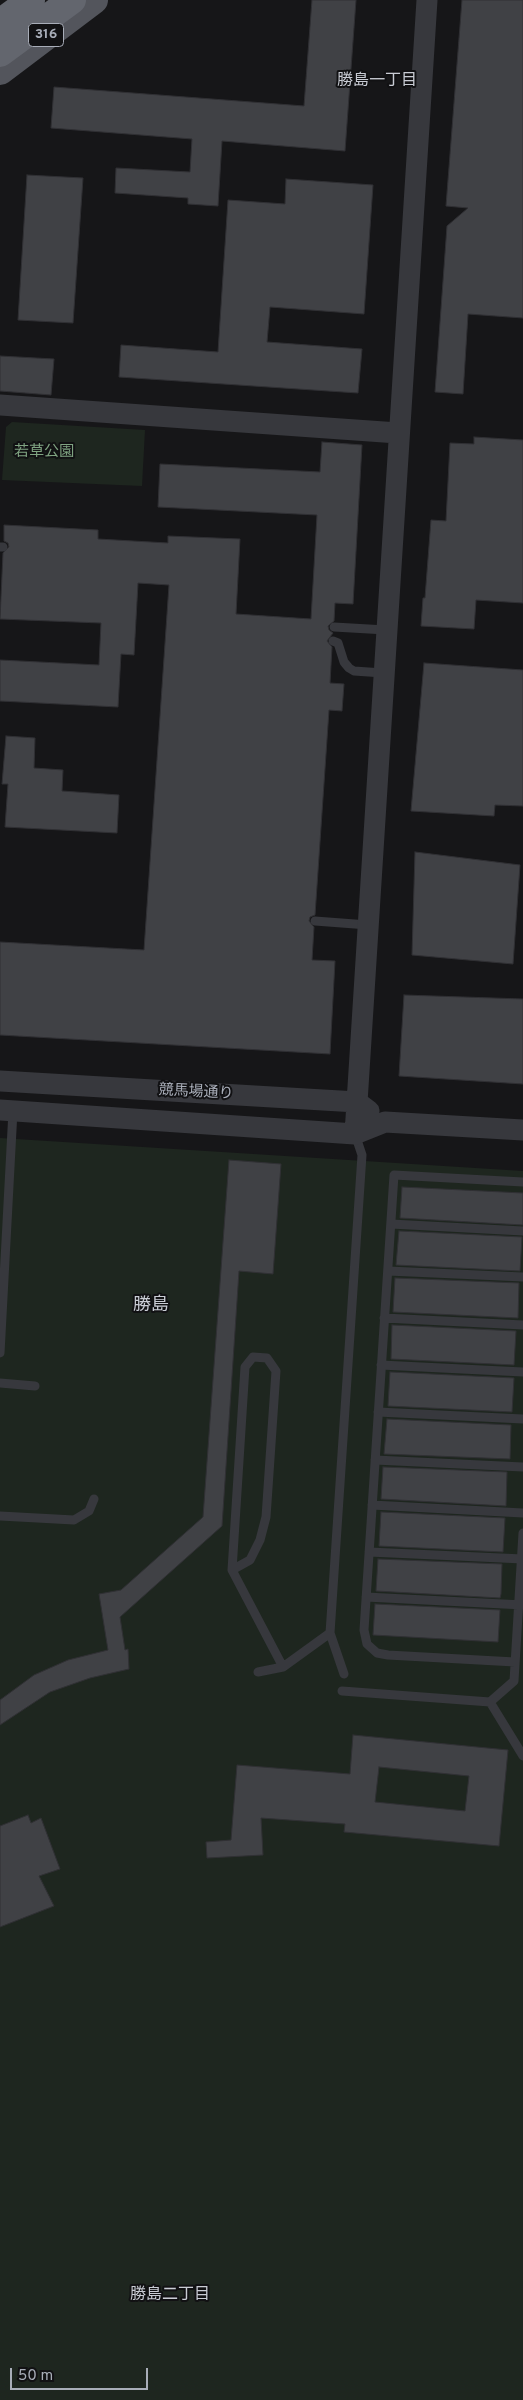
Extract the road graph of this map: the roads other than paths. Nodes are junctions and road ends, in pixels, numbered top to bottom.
1 (31, 0) edge
2 (72, 0) edge
3 (94, 0) edge
4 (427, 0) edge
5 (0, 23) edge
6 (0, 53) edge
7 (0, 71) edge
8 (0, 405) edge
9 (398, 433) junction
10 (334, 627) dead end
11 (386, 630) junction
12 (333, 641) dead end
13 (383, 673) junction
14 (315, 921) dead end
15 (368, 924) junction
16 (0, 1081) edge
17 (357, 1102) junction
18 (7, 1110) edge
19 (385, 1122) junction
20 (520, 1126) edge
21 (355, 1134) junction
22 (0, 1170) edge
23 (10, 1170) junction
24 (523, 1182) edge
25 (4, 1187) edge
26 (391, 1224) junction
27 (523, 1231) edge
28 (388, 1270) junction
29 (523, 1278) edge
30 (384, 1318) junction
31 (523, 1325) edge
32 (1, 1326) edge
33 (0, 1352) edge
34 (381, 1364) junction
35 (523, 1372) edge
36 (0, 1384) edge
37 (35, 1386) dead end
38 (378, 1412) junction
39 (523, 1418) edge
40 (375, 1460) junction
41 (523, 1467) edge
42 (94, 1499) dead end
43 (372, 1506) junction
44 (523, 1513) edge
45 (0, 1516) edge
46 (523, 1533) edge
47 (370, 1552) junction
48 (522, 1559) edge
49 (232, 1570) junction
50 (366, 1597) junction
51 (521, 1605) edge
52 (330, 1633) junction
53 (518, 1656) edge
54 (283, 1667) junction
55 (258, 1672) dead end
56 (344, 1674) dead end
57 (342, 1691) dead end
58 (490, 1702) junction
59 (523, 1756) edge

1 - 5 highway
2 - 6 highway
3 - 7 main road, 316
4 - 9 street
8 - 9 street
9 - 11 street
10 - 11 lane
11 - 13 street
12 - 13 lane
13 - 15 street
14 - 15 lane
15 - 17 street
16 - 17 street, 競馬場通り
17 - 19 street
17 - 21 street
18 - 21 street, 競馬場通り
18 - 23 lane
19 - 20 street, 競馬場通り
19 - 21 street, 競馬場通り
21 - 52 lane
22 - 23 lane
23 - 25 lane
24 - 26 lane
25 - 32 lane
26 - 27 lane
26 - 28 lane
28 - 29 lane
28 - 30 lane
30 - 31 lane
30 - 34 lane
32 - 33 lane
34 - 35 lane
34 - 38 lane
36 - 37 lane
38 - 39 lane
38 - 40 lane
40 - 41 lane
40 - 43 lane
42 - 45 lane
43 - 44 lane
43 - 47 lane
46 - 48 lane
47 - 48 lane
47 - 50 lane
48 - 51 lane
49 - 49 lane
49 - 54 lane
50 - 51 lane
50 - 53 lane
51 - 53 lane
52 - 54 lane
52 - 56 lane
53 - 58 lane
54 - 55 lane
57 - 58 lane
58 - 59 lane

